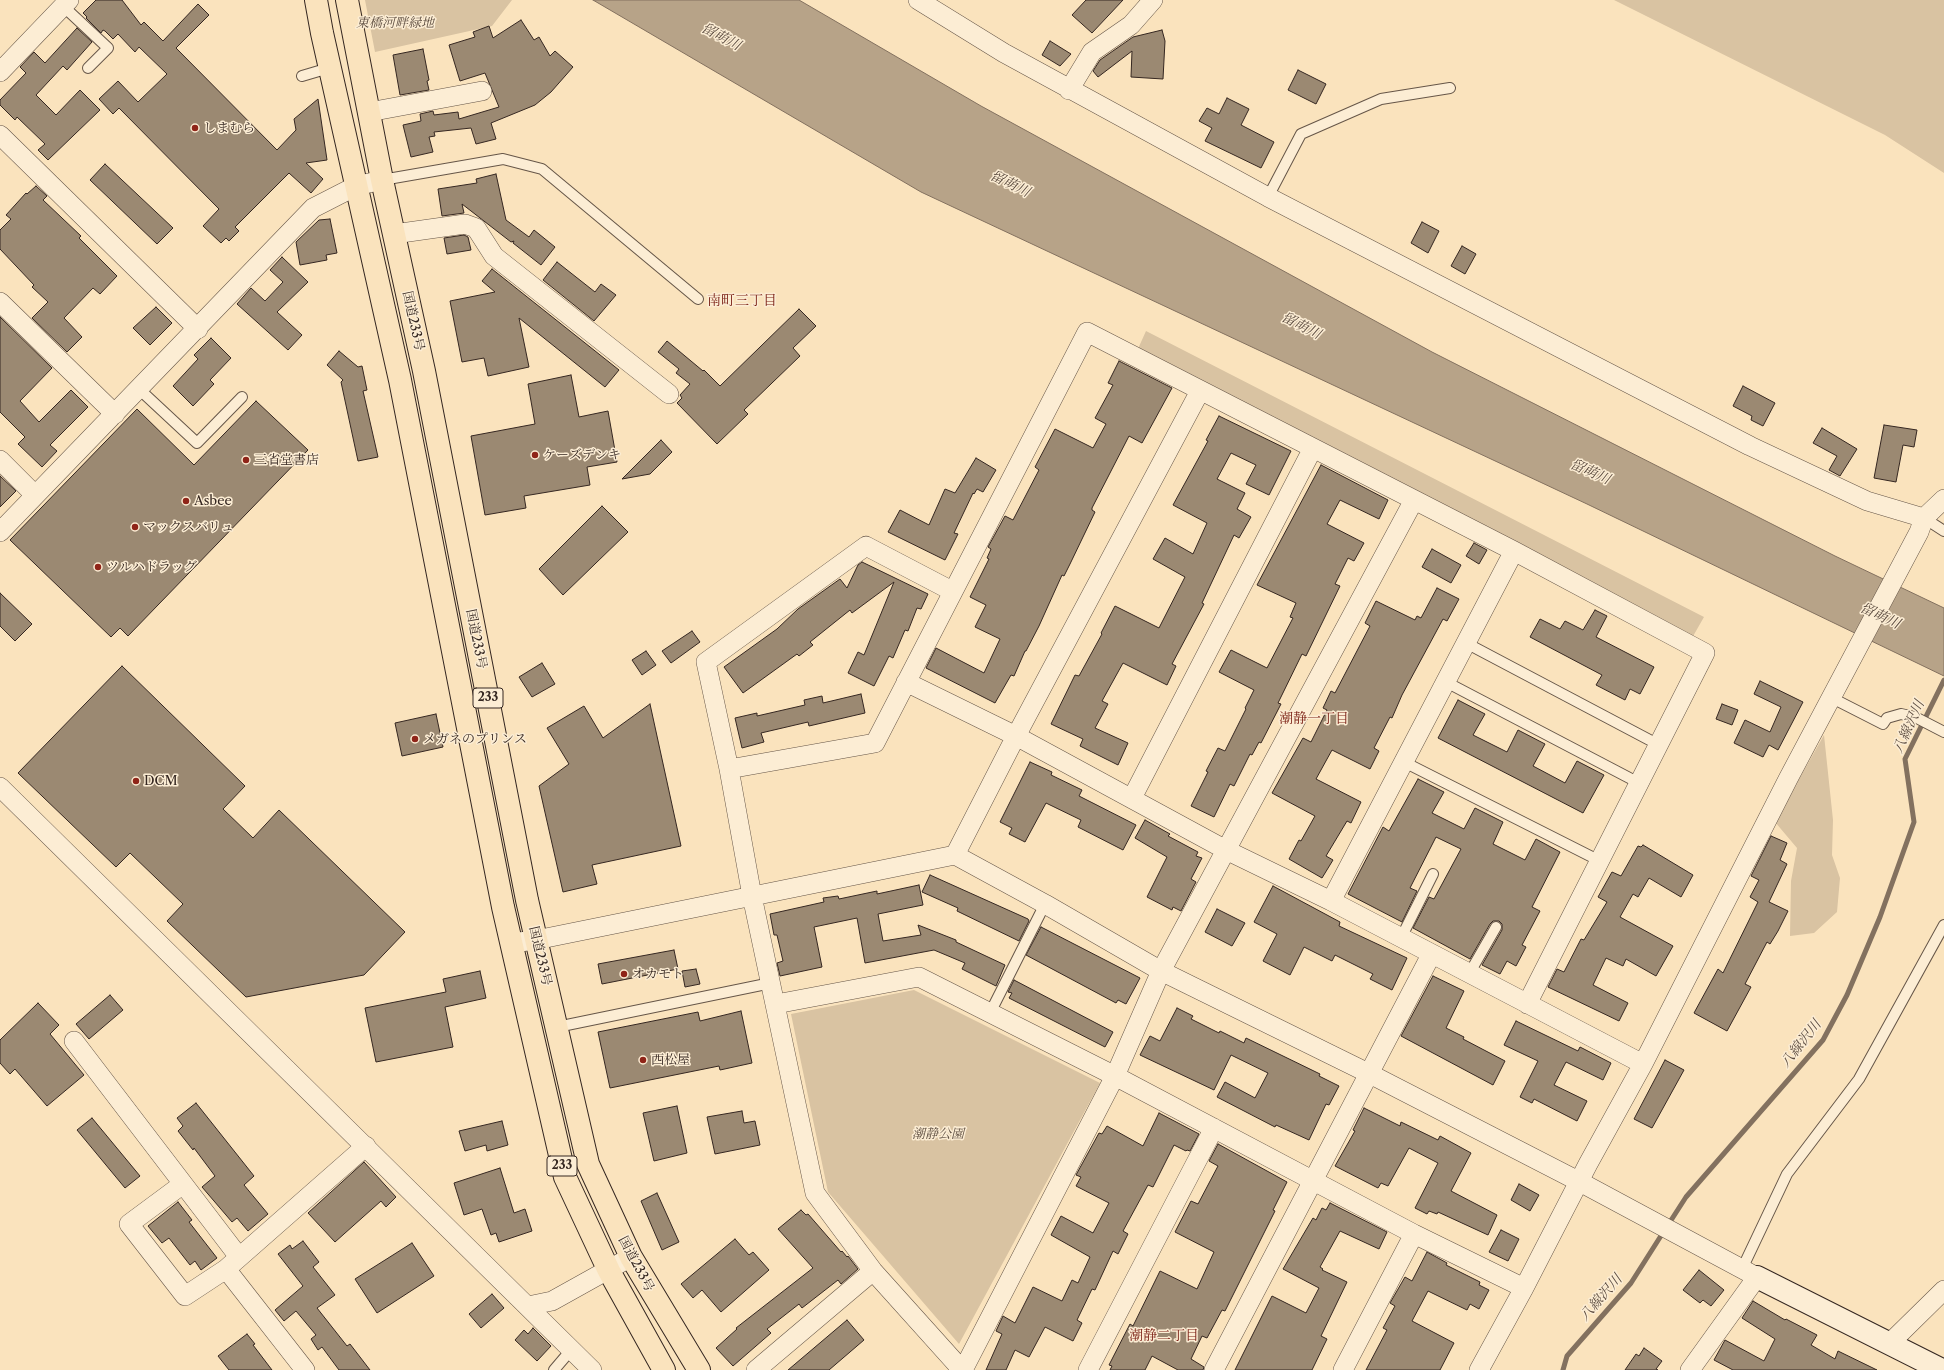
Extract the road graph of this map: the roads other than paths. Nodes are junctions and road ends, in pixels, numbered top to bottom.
1 (316, 0) edge
2 (347, 0) edge
3 (918, 0) edge
4 (1153, 0) edge
5 (66, 3) edge
6 (88, 68) dead end
7 (329, 68) junction
8 (0, 72) edge
9 (302, 76) dead end
10 (1450, 88) dead end
11 (1069, 90) junction
12 (482, 91) dead end
13 (369, 112) junction
14 (0, 135) edge
15 (382, 180) junction
16 (356, 186) junction
17 (1268, 197) junction
18 (394, 234) junction
19 (698, 299) dead end
20 (0, 302) edge
21 (198, 329) junction
22 (139, 389) junction
23 (1200, 391) junction
24 (669, 394) dead end
25 (242, 397) dead end
26 (115, 414) junction
27 (1313, 448) junction
28 (0, 460) edge
29 (35, 495) junction
30 (1944, 499) edge
31 (1414, 500) junction
32 (1921, 525) junction
33 (1944, 531) edge
34 (0, 532) edge
35 (1514, 551) junction
36 (952, 591) junction
37 (1466, 642) junction
38 (906, 682) junction
39 (1446, 682) junction
40 (1834, 691) junction
41 (1944, 732) edge
42 (1016, 736) junction
43 (1659, 745) junction
44 (1404, 762) junction
45 (729, 769) junction
46 (1639, 784) junction
47 (0, 787) edge
48 (1132, 798) junction
49 (1226, 850) junction
50 (955, 855) junction
51 (1600, 861) junction
52 (1433, 874) dead end
53 (752, 896) junction
54 (1331, 901) junction
55 (1045, 904) junction
56 (1944, 924) edge
57 (1496, 927) dead end
58 (1401, 938) junction
59 (536, 940) junction
60 (511, 943) junction
61 (1431, 955) junction
62 (1161, 971) junction
63 (1469, 974) junction
64 (771, 983) junction
65 (776, 1004) junction
66 (1527, 1004) junction
67 (990, 1013) junction
68 (557, 1027) junction
69 (74, 1041) dead end
70 (1643, 1064) junction
71 (1370, 1074) junction
72 (1115, 1076) junction
73 (1214, 1128) junction
74 (366, 1146) junction
75 (1314, 1180) junction
76 (1580, 1182) junction
77 (183, 1184) junction
78 (1414, 1234) junction
79 (631, 1257) junction
80 (233, 1263) junction
81 (609, 1271) junction
82 (873, 1271) junction
83 (1750, 1273) junction
84 (1524, 1288) junction
85 (1944, 1290) edge
86 (528, 1306) junction
87 (1889, 1344) junction
88 (571, 1350) junction
89 (305, 1370) edge
90 (554, 1370) edge
91 (592, 1370) edge
92 (664, 1370) edge
93 (699, 1370) edge
94 (756, 1370) edge
95 (962, 1370) edge
96 (1088, 1370) edge
97 (1214, 1370) edge
98 (1343, 1370) edge
99 (1479, 1370) edge
100 (1690, 1370) edge
101 (1942, 1370) edge

1 - 7 highway, 国道233号 / 233
2 - 13 highway, 国道233号 / 233
3 - 11 street
4 - 11 street
5 - 6 lane
5 - 8 street
7 - 9 lane
7 - 16 highway, 国道233号 / 233
10 - 17 lane
11 - 17 street
12 - 13 street
13 - 15 highway, 国道233号 / 233
14 - 21 street
15 - 16 street
15 - 18 highway, 国道233号 / 233
15 - 19 lane
16 - 21 street
16 - 60 highway, 国道233号 / 233
17 - 32 street
18 - 24 street
18 - 59 highway, 国道233号 / 233
20 - 26 street
21 - 22 street
22 - 25 lane
22 - 26 street
23 - 27 street
23 - 36 street
23 - 42 street
26 - 29 street
27 - 31 street
27 - 48 street
28 - 29 street
29 - 34 street
30 - 32 street
31 - 35 street
31 - 49 street
32 - 33 lane
32 - 40 street
35 - 37 street
35 - 43 street
36 - 38 street
36 - 45 street
37 - 39 street
37 - 43 lane
38 - 42 street
38 - 45 street
39 - 44 street
39 - 46 lane
40 - 41 lane
40 - 70 street
42 - 48 street
42 - 50 street
43 - 46 street
44 - 51 lane
44 - 54 street
45 - 53 street
46 - 51 street
47 - 74 street
48 - 49 street
49 - 54 street
49 - 62 street
50 - 53 street
50 - 55 street
51 - 66 street
52 - 58 lane
53 - 59 street
53 - 64 street
54 - 58 street
55 - 62 street
55 - 67 lane
56 - 83 lane
57 - 63 lane
58 - 61 street
59 - 60 street
59 - 68 highway, 国道233号 / 233
60 - 81 highway, 国道233号 / 233
61 - 63 street
61 - 71 street
62 - 71 street
62 - 72 street
63 - 66 street
64 - 65 street
64 - 68 lane
65 - 67 street
65 - 82 street
66 - 70 street
67 - 72 street
68 - 79 highway, 国道233号 / 233
69 - 77 street
70 - 76 street
71 - 75 street
71 - 76 street
72 - 73 street
72 - 95 street
73 - 75 street
73 - 96 street
74 - 80 street
74 - 86 street
75 - 78 street
75 - 97 street
76 - 83 street
76 - 84 street
77 - 80 street
77 - 80 street
78 - 84 street
78 - 98 street
79 - 81 street
79 - 93 highway, 国道233号 / 233
80 - 89 street
81 - 86 street
81 - 92 highway, 国道233号 / 233
82 - 94 street
82 - 95 street
83 - 87 street
83 - 100 street
84 - 99 street
85 - 87 street
86 - 88 street
87 - 101 street
88 - 90 lane
88 - 91 street

